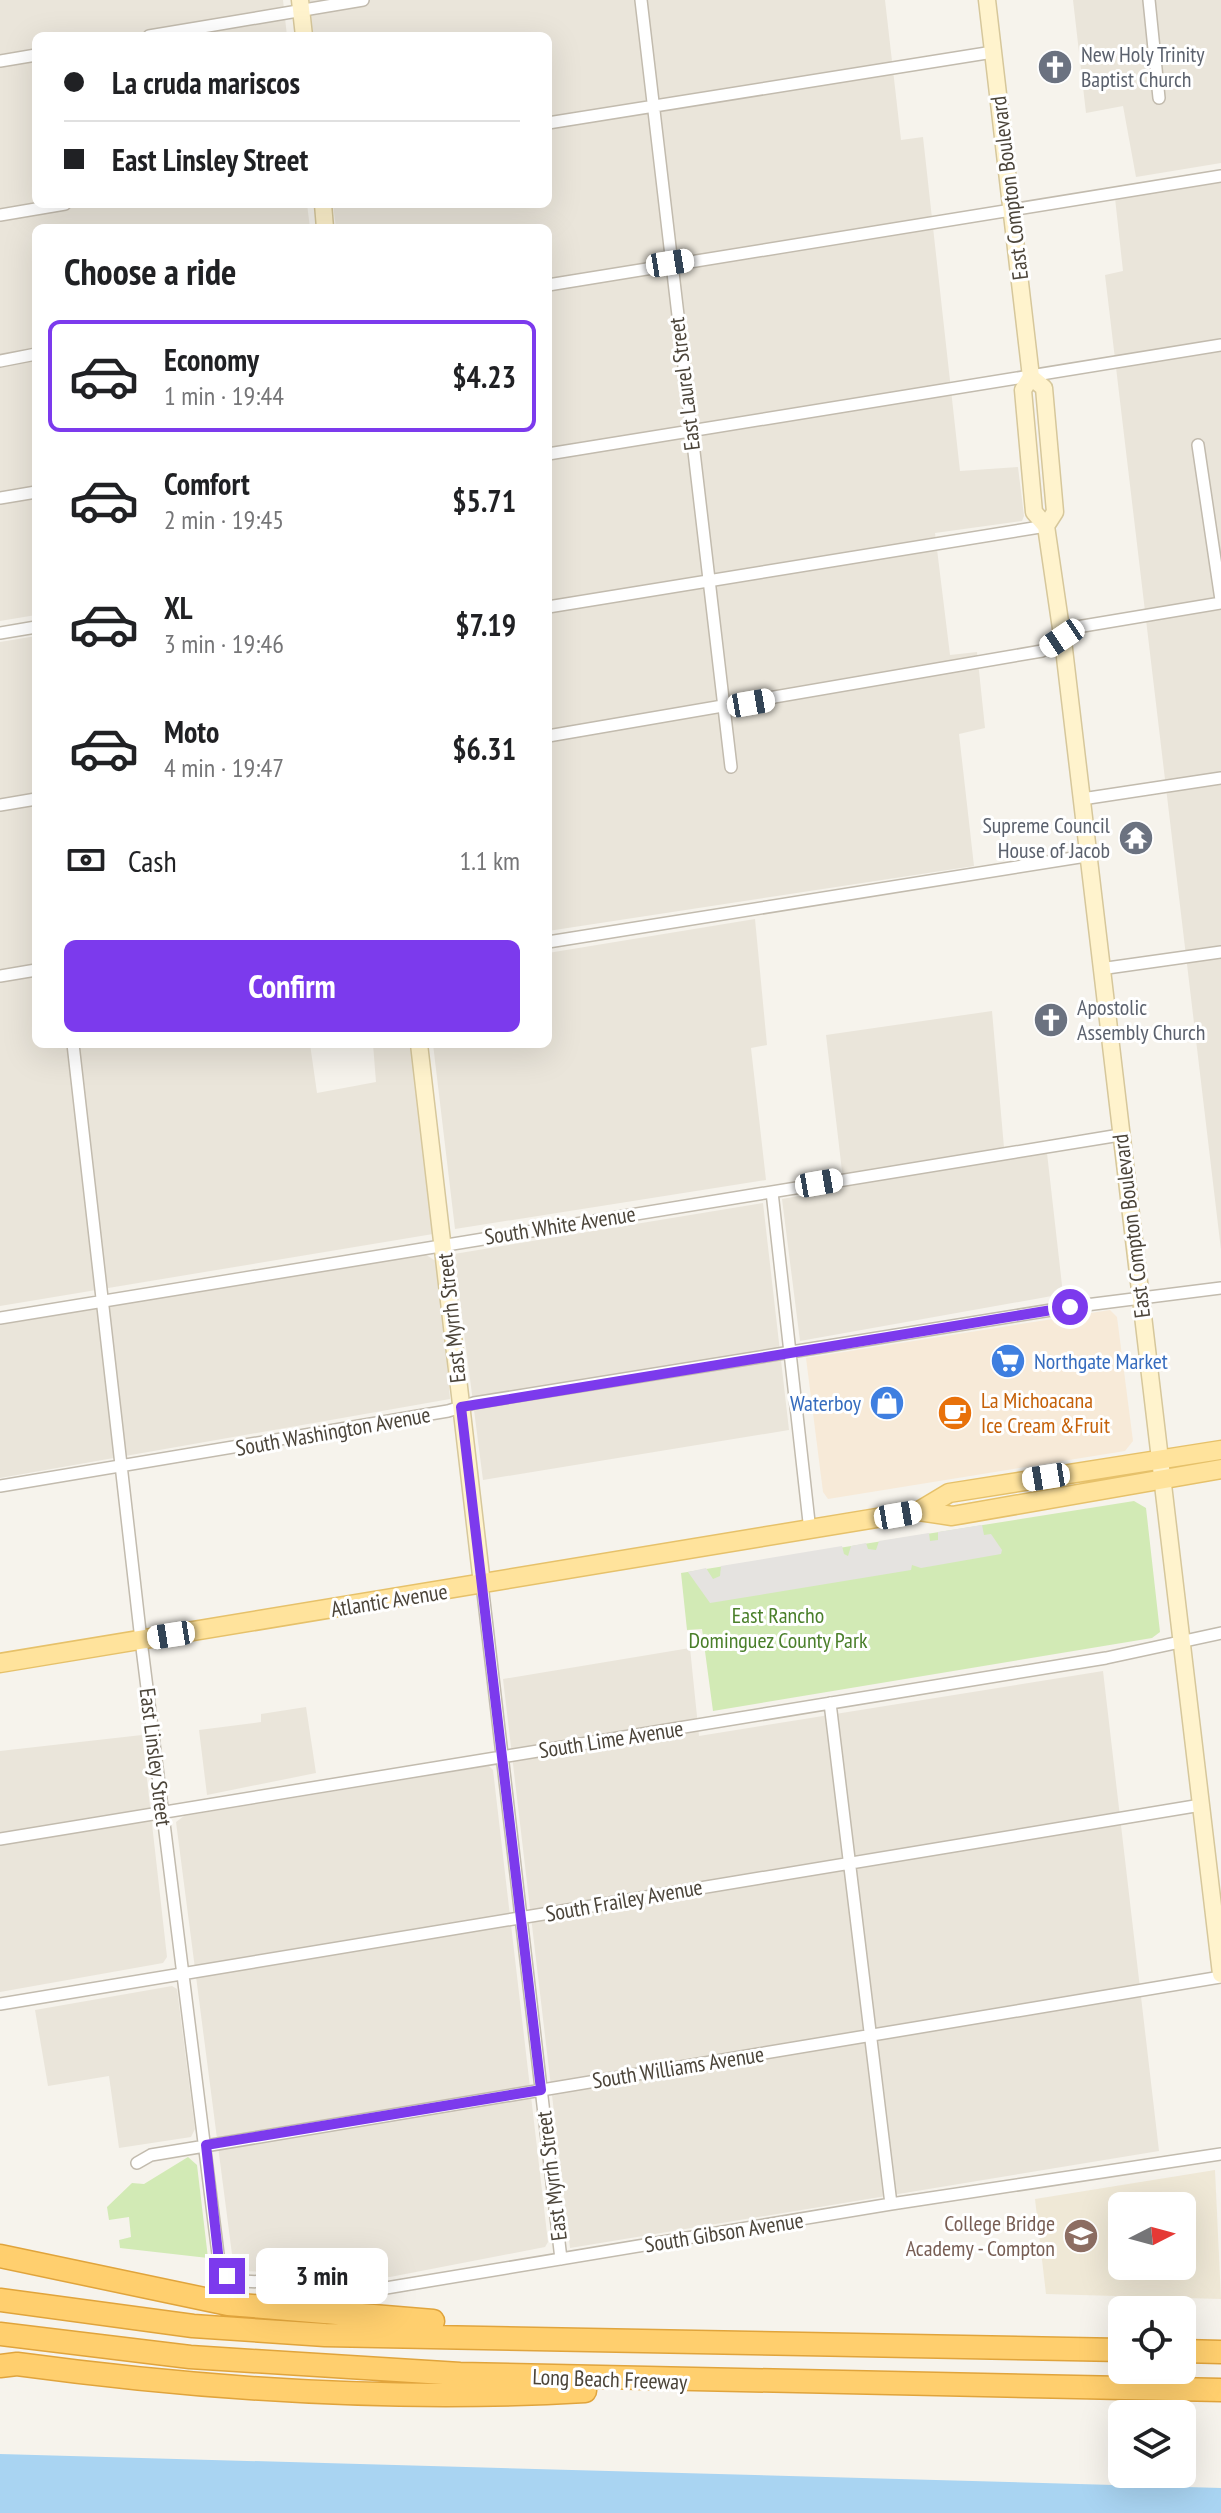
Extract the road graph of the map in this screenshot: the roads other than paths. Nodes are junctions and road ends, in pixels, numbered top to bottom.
1 (363, 0) edge
2 (641, 0) edge
3 (987, 0) edge
4 (1149, 0) edge
5 (300, 5) edge
6 (168, 32) edge
7 (303, 32) edge
8 (993, 52) junction
9 (32, 56) edge
10 (0, 61) edge
11 (1159, 98) dead end
12 (652, 105) junction
13 (552, 122) edge
14 (1221, 176) edge
15 (41, 208) edge
16 (1011, 209) junction
17 (0, 215) edge
18 (670, 263) junction
19 (552, 284) edge
20 (1221, 345) edge
21 (32, 355) edge
22 (0, 361) edge
23 (1031, 377) junction
24 (689, 433) junction
25 (1198, 445) dead end
26 (552, 453) edge
27 (32, 493) edge
28 (0, 498) edge
29 (1046, 526) junction
30 (707, 581) junction
31 (1221, 602) edge
32 (552, 606) edge
33 (32, 628) edge
34 (0, 633) edge
35 (1062, 638) junction
36 (722, 708) junction
37 (552, 735) edge
38 (731, 767) dead end
39 (1221, 778) edge
40 (1082, 799) junction
41 (32, 800) edge
42 (0, 805) edge
43 (1086, 856) junction
44 (552, 941) edge
45 (1221, 952) edge
46 (1100, 969) junction
47 (32, 971) edge
48 (0, 976) edge
49 (73, 1048) edge
50 (419, 1048) edge
51 (1120, 1135) junction
52 (772, 1192) junction
53 (443, 1244) junction
54 (1221, 1288) edge
55 (1140, 1299) junction
56 (102, 1300) junction
57 (0, 1318) edge
58 (790, 1352) junction
59 (461, 1407) junction
60 (1221, 1450) edge
61 (122, 1468) junction
62 (1161, 1468) junction
63 (1221, 1469) edge
64 (0, 1486) edge
65 (810, 1531) junction
66 (482, 1584) junction
67 (1221, 1633) edge
68 (141, 1640) junction
69 (1182, 1640) junction
70 (0, 1663) edge
71 (830, 1703) junction
72 (502, 1756) junction
73 (1201, 1805) junction
74 (163, 1812) junction
75 (0, 1839) edge
76 (850, 1861) junction
77 (521, 1918) junction
78 (184, 1975) junction
79 (1221, 1975) edge
80 (0, 2004) edge
81 (870, 2035) junction
82 (541, 2090) junction
83 (206, 2145) junction
84 (1221, 2154) edge
85 (137, 2163) dead end
86 (891, 2204) junction
87 (0, 2256) edge
88 (561, 2259) junction
89 (227, 2276) joint
90 (0, 2300) edge
91 (0, 2334) edge
92 (571, 2337) junction
93 (1108, 2350) edge
94 (1196, 2351) edge
95 (1221, 2352) edge
96 (6, 2367) edge
97 (726, 2382) junction
98 (1221, 2390) edge

1 - 5 street
2 - 12 street, East Laurel Street
3 - 8 main road, East Compton Boulevard
4 - 11 street
5 - 6 street
5 - 7 main road
8 - 12 street
8 - 16 main road, East Compton Boulevard
9 - 10 street
12 - 13 street
12 - 18 street, East Laurel Street
14 - 16 street
15 - 17 street
16 - 18 street
16 - 23 main road, East Compton Boulevard
18 - 19 street
18 - 24 street, East Laurel Street
20 - 23 street
21 - 22 street
23 - 24 street
23 - 29 main road, East Compton Boulevard
24 - 26 street
24 - 30 street, East Laurel Street
25 - 31 street
27 - 28 street
29 - 30 street
29 - 35 main road, East Compton Boulevard
30 - 32 street
30 - 36 street, East Laurel Street
31 - 35 street
33 - 34 street
35 - 36 street
35 - 40 main road, East Compton Boulevard
36 - 37 street
36 - 38 street, East Laurel Street
39 - 40 street
40 - 43 main road, East Compton Boulevard
41 - 42 street
43 - 44 street
43 - 46 main road, East Compton Boulevard
45 - 46 street
46 - 51 main road, East Compton Boulevard
47 - 48 street
49 - 56 street, East Linsley Street
50 - 53 main road, East Myrrh Street
51 - 52 street, South White Avenue
51 - 55 main road, East Compton Boulevard
52 - 53 street, South White Avenue
52 - 58 street
53 - 56 street, South White Avenue
53 - 59 main road, East Myrrh Street
54 - 55 street, South Washington Avenue
55 - 58 street, South Washington Avenue
55 - 62 main road, East Compton Boulevard
56 - 57 street, South White Avenue
56 - 61 street, East Linsley Street
58 - 59 street, South Washington Avenue
58 - 65 street
59 - 61 street, South Washington Avenue
59 - 66 main road, East Myrrh Street
60 - 62 main road, Atlantic Avenue
61 - 64 street, South Washington Avenue
61 - 68 street, East Linsley Street
62 - 63 main road, Atlantic Avenue
62 - 65 main road, Atlantic Avenue
62 - 69 main road, East Compton Boulevard
65 - 66 main road, Atlantic Avenue
66 - 68 main road, Atlantic Avenue
66 - 72 street, East Myrrh Street
67 - 69 street, South Lime Avenue
68 - 70 main road, Atlantic Avenue
68 - 74 street, East Linsley Street
69 - 71 street, South Lime Avenue
69 - 73 main road, East Compton Boulevard
71 - 72 street, South Lime Avenue
71 - 76 street
72 - 74 street, South Lime Avenue
72 - 77 street, East Myrrh Street
73 - 76 street, South Frailey Avenue
73 - 79 main road, East Compton Boulevard
74 - 75 street, South Lime Avenue
74 - 78 street, East Linsley Street
76 - 77 street, South Frailey Avenue
76 - 81 street
77 - 78 street, South Frailey Avenue
77 - 82 street, East Myrrh Street
78 - 80 street, South Frailey Avenue
78 - 83 street, East Linsley Street
79 - 81 street, South Williams Avenue
81 - 82 street, South Williams Avenue
81 - 86 street
82 - 83 street, South Williams Avenue
82 - 88 street, East Myrrh Street
83 - 85 street, South Williams Avenue
83 - 89 street, East Linsley Street
84 - 86 street, South Gibson Avenue
86 - 88 street, South Gibson Avenue
87 - 92 highway
88 - 89 street, South Gibson Avenue
90 - 92 highway, Long Beach Freeway
91 - 97 highway, Long Beach Freeway
92 - 93 highway, Long Beach Freeway
94 - 95 highway
96 - 97 highway
97 - 98 highway, Long Beach Freeway

